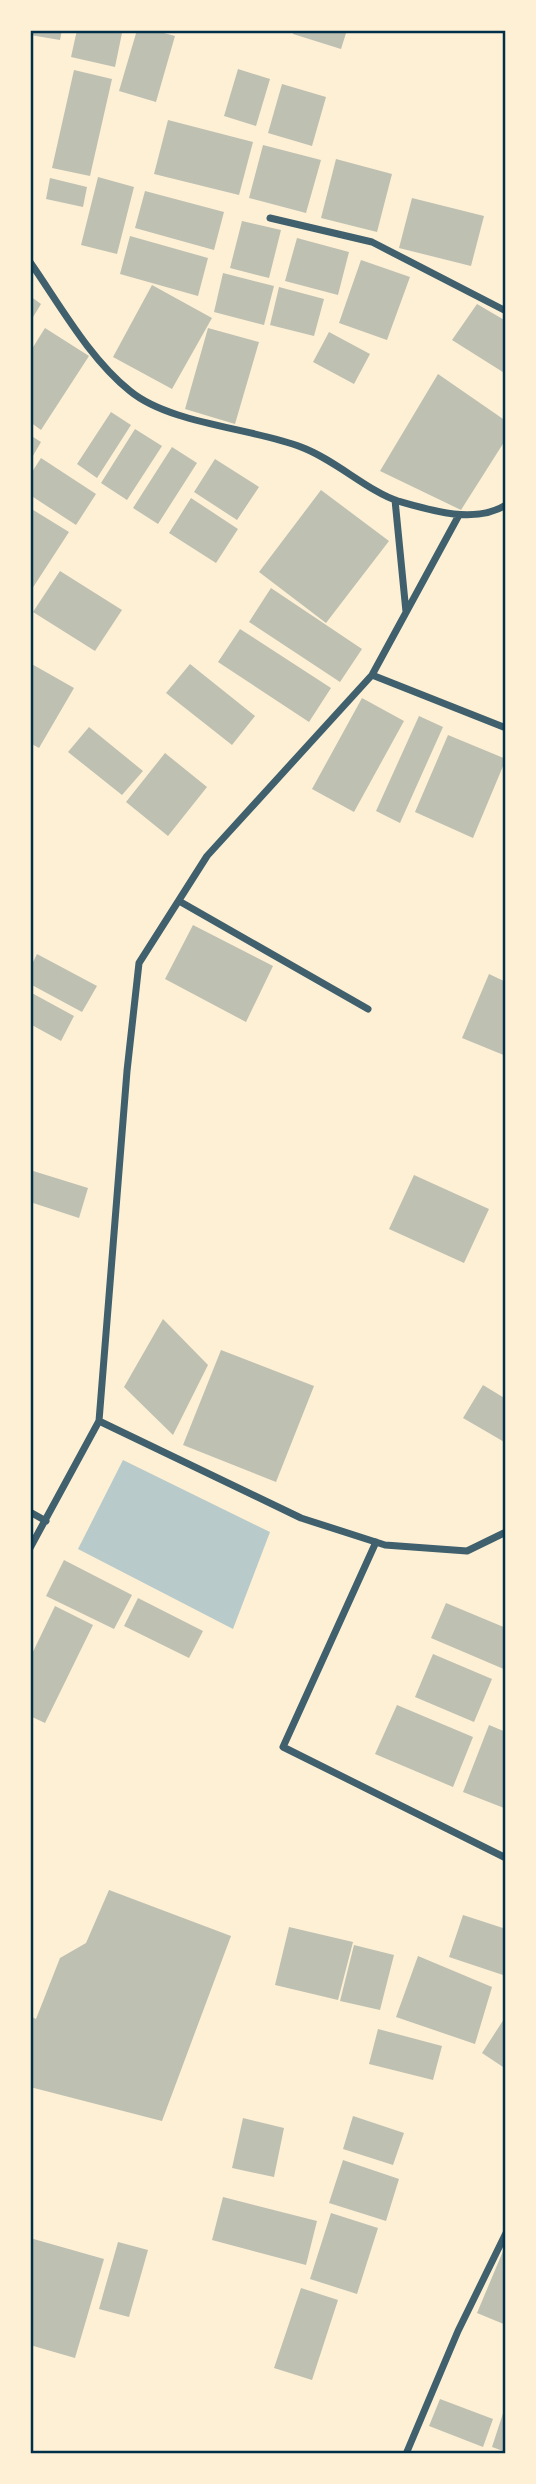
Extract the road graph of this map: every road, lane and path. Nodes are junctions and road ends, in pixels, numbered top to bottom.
1 (270, 218) dead end
2 (30, 261) edge
3 (506, 311) edge
4 (395, 500) junction
5 (506, 505) edge
6 (459, 515) junction
7 (406, 612) junction
8 (372, 675) junction
9 (506, 728) edge
10 (179, 901) junction
11 (368, 1009) dead end
12 (99, 1421) junction
13 (30, 1512) edge
14 (46, 1521) junction
15 (506, 1532) edge
16 (376, 1542) junction
17 (30, 1548) edge
18 (506, 1858) edge
19 (506, 2233) edge
20 (406, 2454) edge

1 - 3 street
2 - 4 street
4 - 6 street
4 - 7 street
5 - 6 street
6 - 7 street
7 - 8 street
8 - 9 street
8 - 10 street
10 - 11 street
10 - 12 street
12 - 14 street
12 - 16 street
13 - 14 street
14 - 17 street
15 - 16 street
16 - 18 street
19 - 20 street

